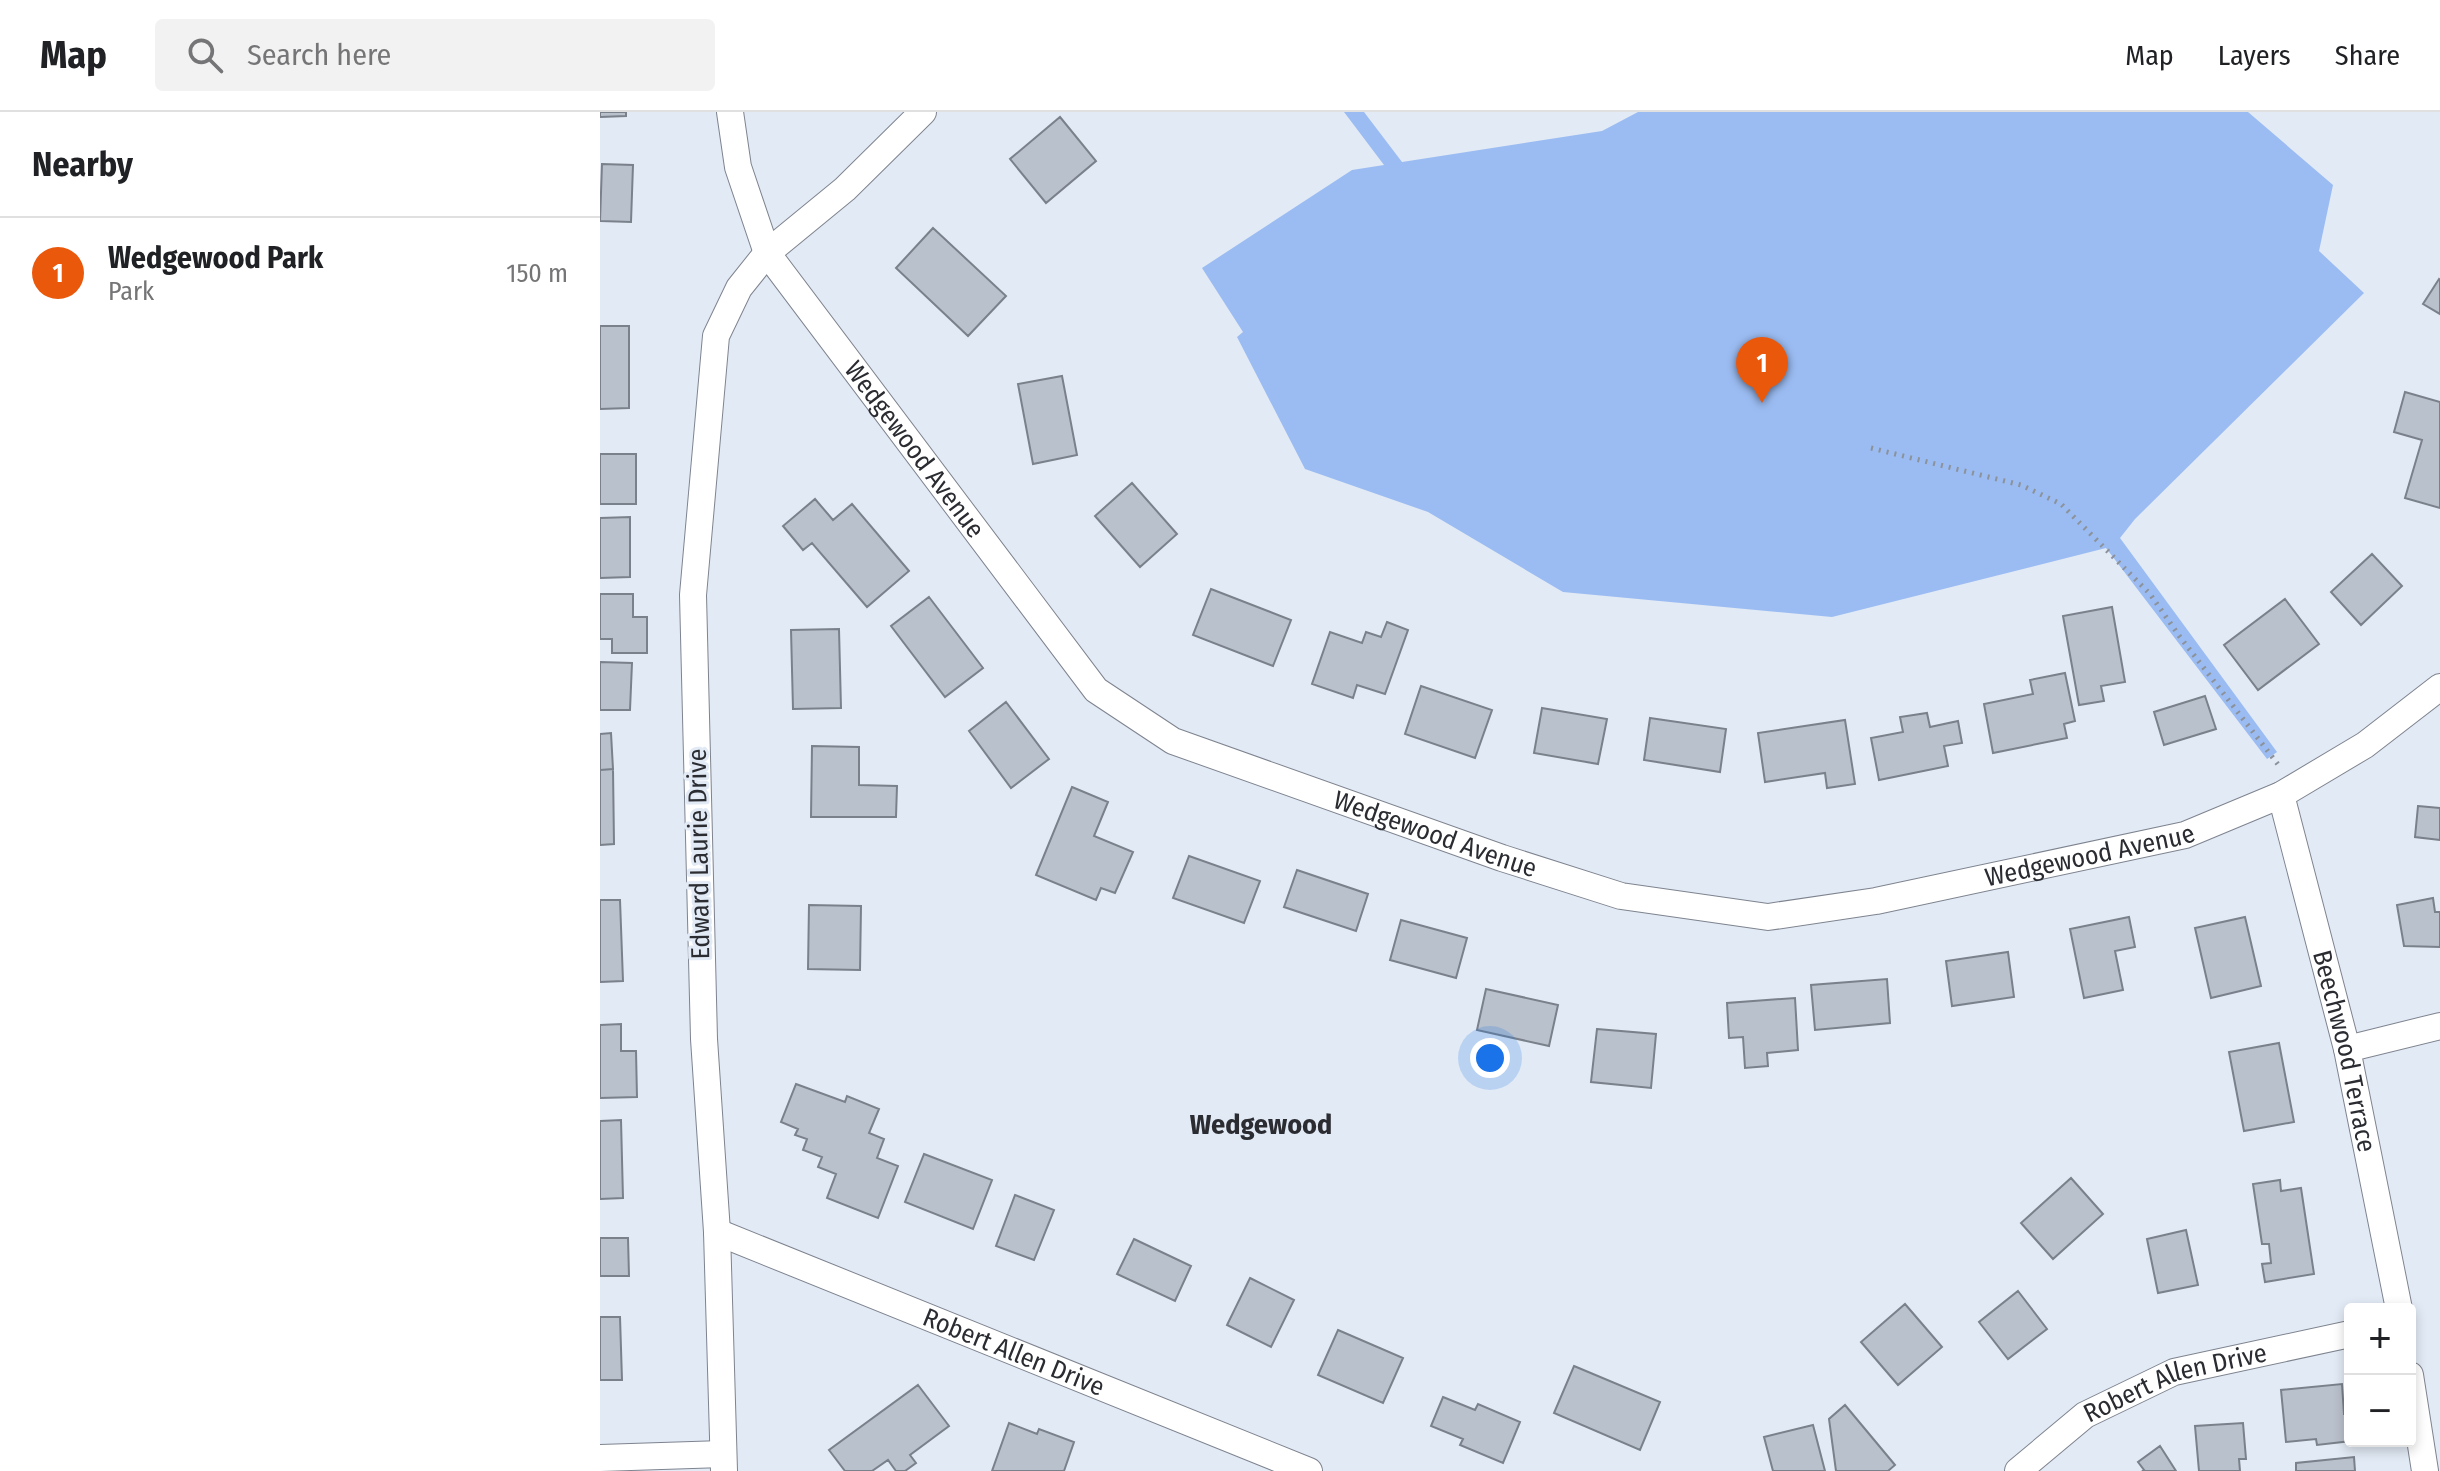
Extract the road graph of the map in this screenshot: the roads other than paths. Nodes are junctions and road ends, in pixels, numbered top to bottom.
1 (730, 112) edge
2 (923, 112) edge
3 (767, 253) junction
4 (2440, 687) edge
5 (2288, 791) junction
6 (2440, 1026) edge
7 (2347, 1049) junction
8 (717, 1232) junction
9 (2398, 1303) edge
10 (2344, 1335) edge
11 (2416, 1413) edge
12 (600, 1458) edge
13 (723, 1462) edge
14 (1309, 1471) edge
15 (2018, 1471) edge
16 (2425, 1471) edge

1 - 3 street, Wedgewood Avenue
2 - 3 street, Edward Laurie Drive
3 - 5 street, Wedgewood Avenue
3 - 8 street, Edward Laurie Drive
4 - 5 street, Wedgewood Avenue
5 - 7 street, Beechwood Terrace
6 - 7 street
7 - 9 street, Beechwood Terrace
8 - 13 street, Edward Laurie Drive
8 - 14 street, Robert Allen Drive
10 - 15 street, Robert Allen Drive
11 - 16 street
12 - 13 street

